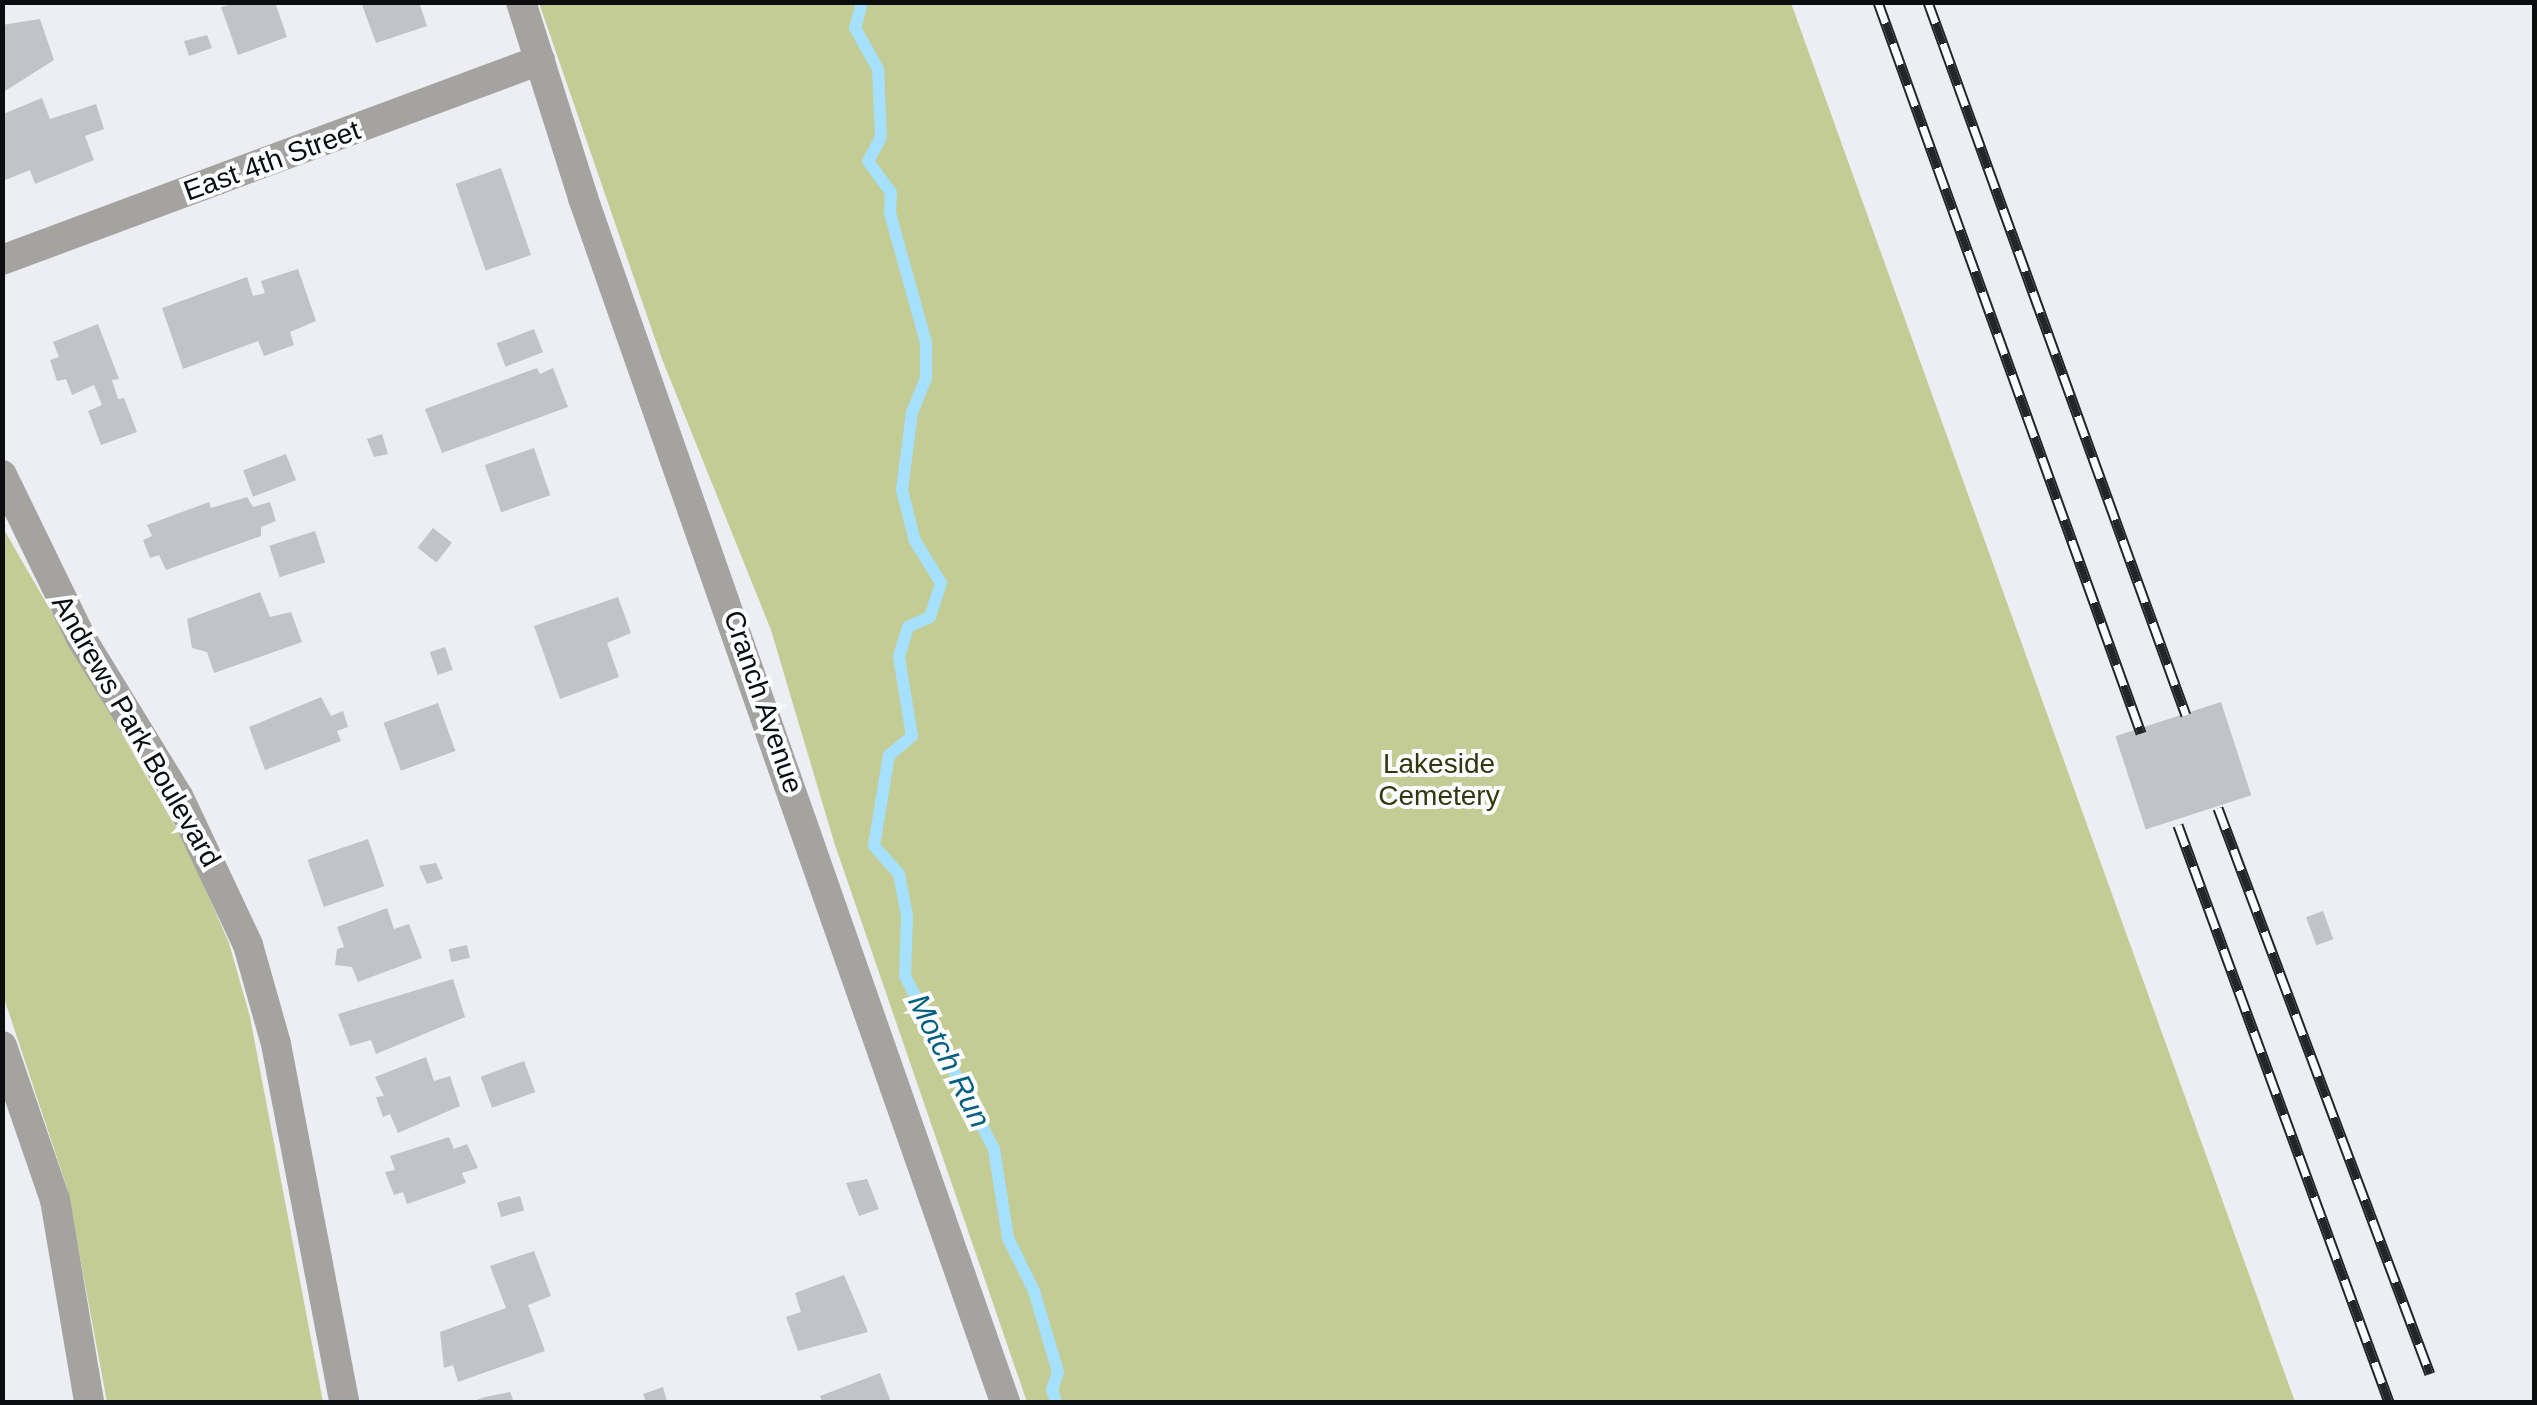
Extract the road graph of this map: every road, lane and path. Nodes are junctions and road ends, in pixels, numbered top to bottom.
1 (521, 2) edge
2 (540, 60) junction
3 (2, 260) edge
4 (2, 476) edge
5 (2, 1046) edge
6 (89, 1402) edge
7 (344, 1402) edge
8 (1006, 1402) edge

1 - 2 street, Cranch Avenue
2 - 3 street, East 4th Street
2 - 8 street, Cranch Avenue
4 - 7 street, Andrews Park Boulevard
5 - 6 street

